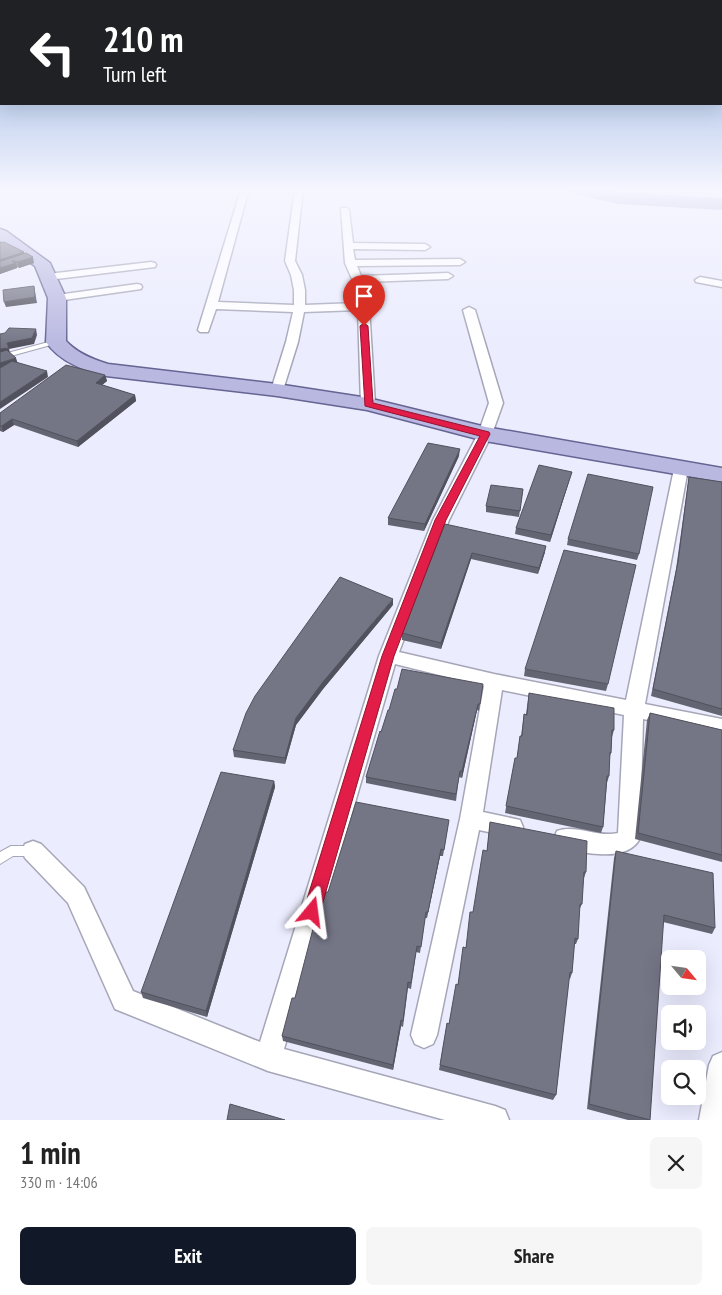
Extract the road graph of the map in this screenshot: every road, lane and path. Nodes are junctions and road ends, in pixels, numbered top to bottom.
1 (11, 241) edge
2 (230, 241) edge
3 (292, 241) edge
4 (348, 241) edge
5 (349, 246) junction
6 (425, 247) dead end
7 (460, 262) dead end
8 (350, 263) junction
9 (152, 265) dead end
10 (448, 276) dead end
11 (48, 277) junction
12 (357, 279) junction
13 (700, 280) dead end
14 (722, 284) edge
15 (137, 288) dead end
16 (57, 298) junction
17 (212, 305) junction
18 (363, 306) junction
19 (300, 309) junction
20 (469, 310) dead end
21 (204, 330) dead end
22 (56, 342) junction
23 (0, 357) edge
24 (277, 390) junction
25 (368, 404) junction
26 (485, 434) junction
27 (681, 469) junction
28 (722, 475) edge
29 (388, 656) junction
30 (494, 681) junction
31 (634, 709) junction
32 (722, 727) edge
33 (471, 819) junction
34 (529, 831) edge
35 (549, 835) edge
36 (33, 851) joint
37 (0, 859) edge
38 (424, 1035) dead end
39 (268, 1058) junction
40 (722, 1065) edge
41 (495, 1120) edge
42 (713, 1120) edge

1 - 11 main road
2 - 17 street
3 - 19 street
4 - 5 street
5 - 6 street
5 - 8 street
7 - 8 street
8 - 12 street
9 - 11 street
10 - 12 street
11 - 16 main road
12 - 18 street
13 - 14 street
15 - 16 street
16 - 22 main road
17 - 19 street
17 - 21 street
18 - 19 street
18 - 25 street
19 - 24 street
20 - 26 street
22 - 23 lane
22 - 24 main road
24 - 25 main road
25 - 26 main road
26 - 27 main road
26 - 29 street
27 - 28 main road
27 - 31 street
29 - 30 street
29 - 39 street
30 - 31 street
30 - 33 street
31 - 32 street
31 - 35 street
33 - 34 street
33 - 38 street
36 - 37 lane
36 - 39 street
39 - 41 street
40 - 42 street

